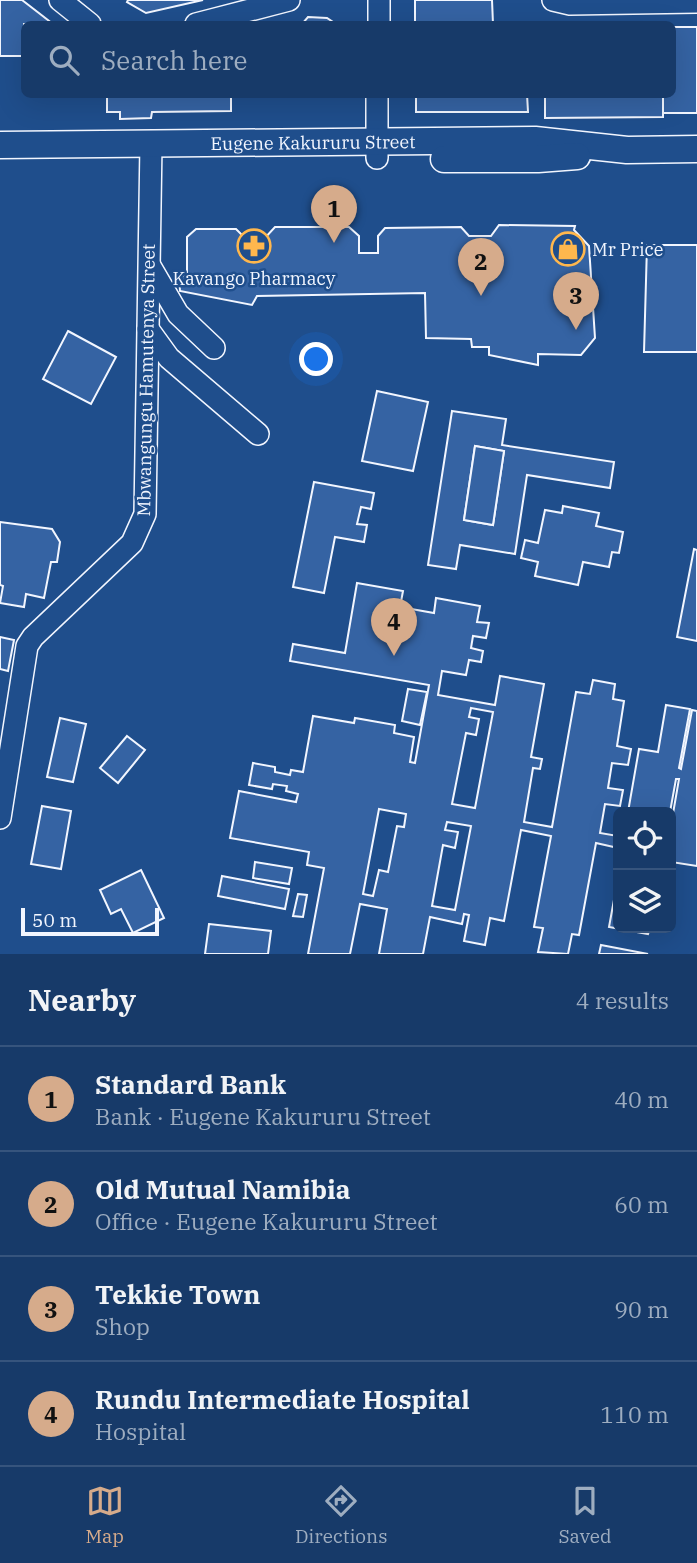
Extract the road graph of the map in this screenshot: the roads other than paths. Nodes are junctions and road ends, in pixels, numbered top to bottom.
1 (60, 0) edge
2 (289, 0) edge
3 (380, 0) edge
4 (553, 0) edge
5 (697, 2) edge
6 (86, 21) edge
7 (208, 21) edge
8 (379, 21) edge
9 (377, 98) edge
10 (0, 145) edge
11 (697, 149) edge
12 (377, 150) junction
13 (150, 153) junction
14 (0, 162) edge
15 (150, 266) junction
16 (148, 330) junction
17 (214, 348) dead end
18 (258, 434) dead end
19 (0, 818) edge

1 - 6 street
2 - 7 street
3 - 8 street
4 - 5 street
9 - 12 street
10 - 13 main road, Eugene Kakururu Street
11 - 12 main road, Eugene Kakururu Street
12 - 13 main road, Eugene Kakururu Street
13 - 14 main road, Eugene Kakururu Street
13 - 15 street, Mbwangungu Hamutenya Street
15 - 16 street, Mbwangungu Hamutenya Street
15 - 17 street
16 - 18 street
16 - 19 street, Mbwangungu Hamutenya Street

